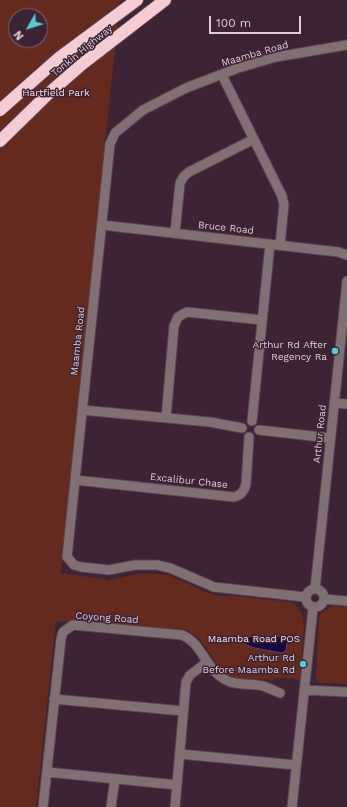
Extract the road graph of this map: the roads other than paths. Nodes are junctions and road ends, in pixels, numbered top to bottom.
1 (137, 0) edge
2 (165, 0) edge
3 (347, 45) edge
4 (222, 75) junction
5 (0, 110) edge
6 (254, 140) junction
7 (0, 141) edge
8 (102, 225) junction
9 (175, 233) junction
10 (275, 244) junction
11 (347, 255) edge
12 (347, 281) edge
13 (262, 320) junction
14 (334, 403) junction
15 (347, 404) edge
16 (82, 410) junction
17 (166, 418) junction
18 (252, 421) junction
19 (242, 428) junction
20 (259, 430) junction
21 (249, 437) junction
22 (330, 438) junction
23 (76, 480) junction
24 (315, 589) junction
25 (305, 597) junction
26 (324, 599) junction
27 (347, 601) edge
28 (313, 608) junction
29 (208, 662) junction
30 (304, 690) junction
31 (280, 692) dead end
32 (347, 692) edge
33 (54, 699) junction
34 (183, 711) junction
35 (180, 754) junction
36 (296, 766) junction
37 (47, 772) junction
38 (112, 778) junction
39 (176, 785) junction
40 (43, 807) edge
41 (111, 807) edge
42 (175, 807) edge
43 (292, 807) edge

1 - 5 highway, Tonkin Highway
2 - 7 highway, Tonkin Highway
3 - 4 street, Maamba Road
4 - 6 street
4 - 8 street, Maamba Road
6 - 9 street
6 - 10 street
8 - 9 street, Bruce Road
8 - 16 street, Maamba Road
9 - 10 street, Bruce Road
10 - 11 street, Bruce Road
10 - 13 street
12 - 14 street, Arthur Road
13 - 17 street
13 - 18 street
14 - 15 street
14 - 22 street, Arthur Road
16 - 17 street
16 - 23 street, Maamba Road
17 - 19 street
18 - 19 street
18 - 20 street
19 - 21 street
20 - 21 street
20 - 22 street
21 - 23 street, Excalibur Chase
22 - 24 street, Arthur Road
23 - 25 street, Maamba Road
24 - 25 street
24 - 26 street
25 - 28 street
26 - 27 street
26 - 28 street
28 - 30 street
29 - 31 street, Coyong Road
29 - 33 street, Coyong Road
29 - 34 street
30 - 32 street
30 - 36 street
33 - 34 street
33 - 37 street, Coyong Road
34 - 35 street
35 - 36 street
35 - 39 street
36 - 43 street
37 - 38 street
37 - 40 street, Coyong Road
38 - 39 street
38 - 41 street
39 - 42 street

